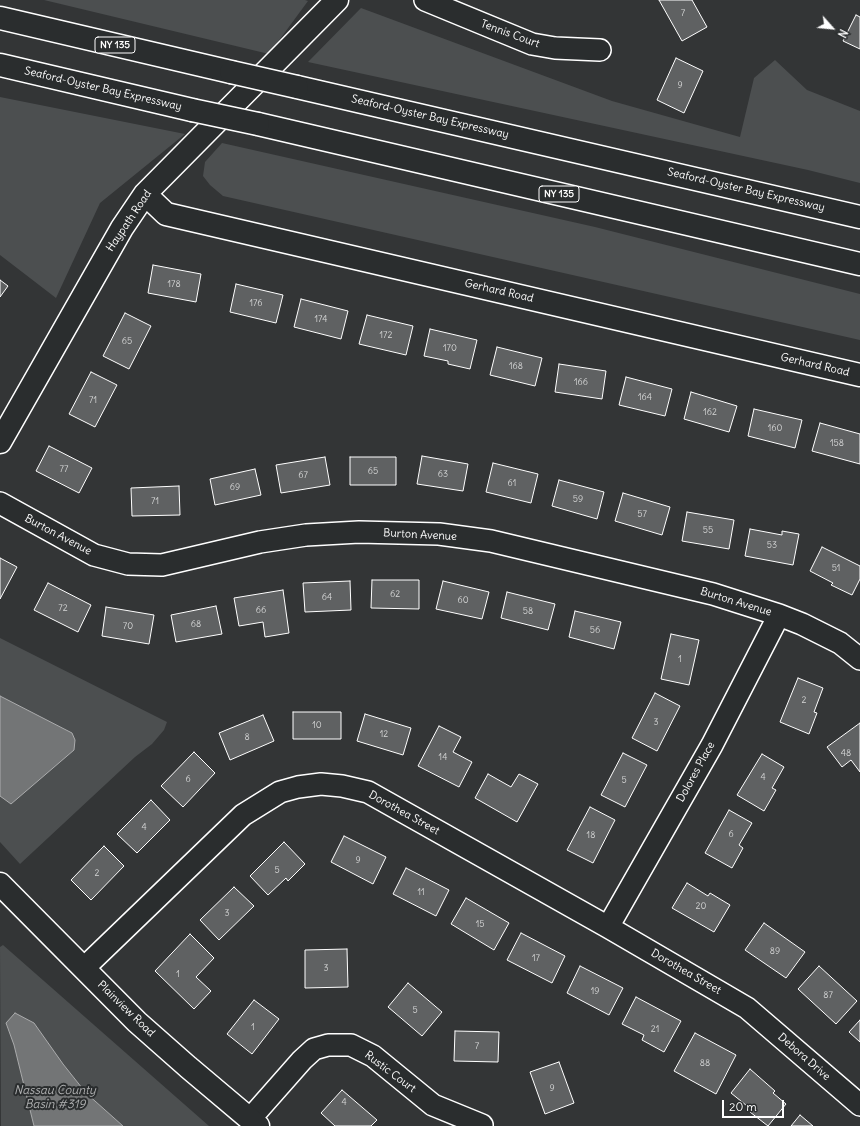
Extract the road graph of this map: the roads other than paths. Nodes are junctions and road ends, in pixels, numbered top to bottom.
1 (337, 0) edge
2 (425, 0) edge
3 (0, 18) edge
4 (600, 50) dead end
5 (0, 65) edge
6 (145, 194) junction
7 (860, 217) edge
8 (860, 264) edge
9 (860, 375) edge
10 (0, 442) edge
11 (0, 504) edge
12 (779, 615) junction
13 (860, 659) edge
14 (0, 884) edge
15 (608, 927) junction
16 (84, 968) junction
17 (747, 1008) joint
18 (860, 1105) edge
19 (254, 1123) edge
20 (482, 1125) edge

1 - 6 main road, Haypath Road
2 - 4 street, Tennis Court
3 - 7 main road, Seaford-Oyster Bay Expressway / NY 135, bridge
5 - 8 main road, Seaford-Oyster Bay Expressway / NY 135, bridge
6 - 9 main road, Gerhard Road
6 - 10 main road, Haypath Road
11 - 12 street, Burton Avenue
12 - 13 street, Burton Avenue
12 - 15 street, Dolores Place
14 - 16 main road, Plainview Road
15 - 16 street, Dorothea Street
15 - 17 street, Dorothea Street
16 - 19 main road, Plainview Road
17 - 18 street, Debora Drive
19 - 20 street, Rustic Court

